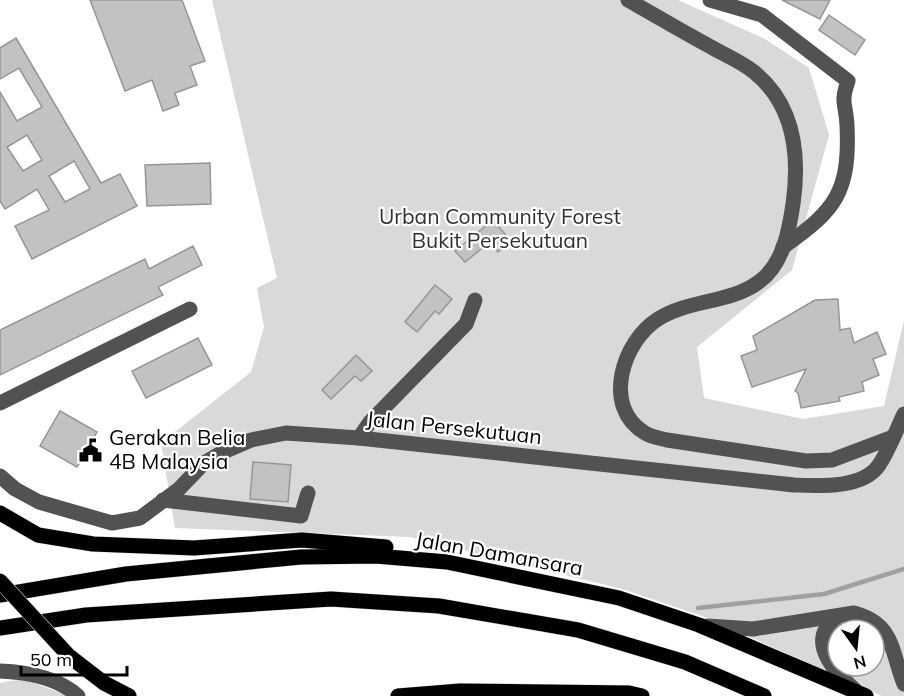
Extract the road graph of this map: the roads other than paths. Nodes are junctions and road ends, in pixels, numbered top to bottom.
1 (628, 0) edge
2 (710, 0) edge
3 (783, 247) junction
4 (475, 300) dead end
5 (190, 309) dead end
6 (0, 403) edge
7 (904, 414) edge
8 (893, 437) junction
9 (359, 438) junction
10 (0, 476) edge
11 (308, 493) dead end
12 (164, 500) junction
13 (0, 513) edge
14 (447, 562) junction
15 (0, 582) edge
16 (0, 595) edge
17 (837, 617) junction
18 (699, 625) junction
19 (0, 628) edge
20 (899, 648) edge
21 (0, 671) edge
22 (904, 684) edge
23 (860, 693) edge
24 (78, 696) edge
25 (129, 696) edge
26 (398, 696) edge
27 (642, 696) edge
28 (764, 696) edge

1 - 3 street
2 - 3 street
3 - 8 street
4 - 9 street
5 - 6 street
7 - 8 street, Jalan Persekutuan
8 - 9 street, Jalan Persekutuan
9 - 12 street, Jalan Persekutuan
10 - 12 street, Jalan Persekutuan
11 - 12 street
13 - 14 main road
14 - 16 main road, Jalan Damansara
14 - 18 main road, Jalan Damansara
15 - 25 main road, bridge
17 - 18 street
17 - 20 street
17 - 23 street
18 - 23 main road, Jalan Damansara
19 - 28 main road
20 - 22 street
21 - 24 street
26 - 27 main road

